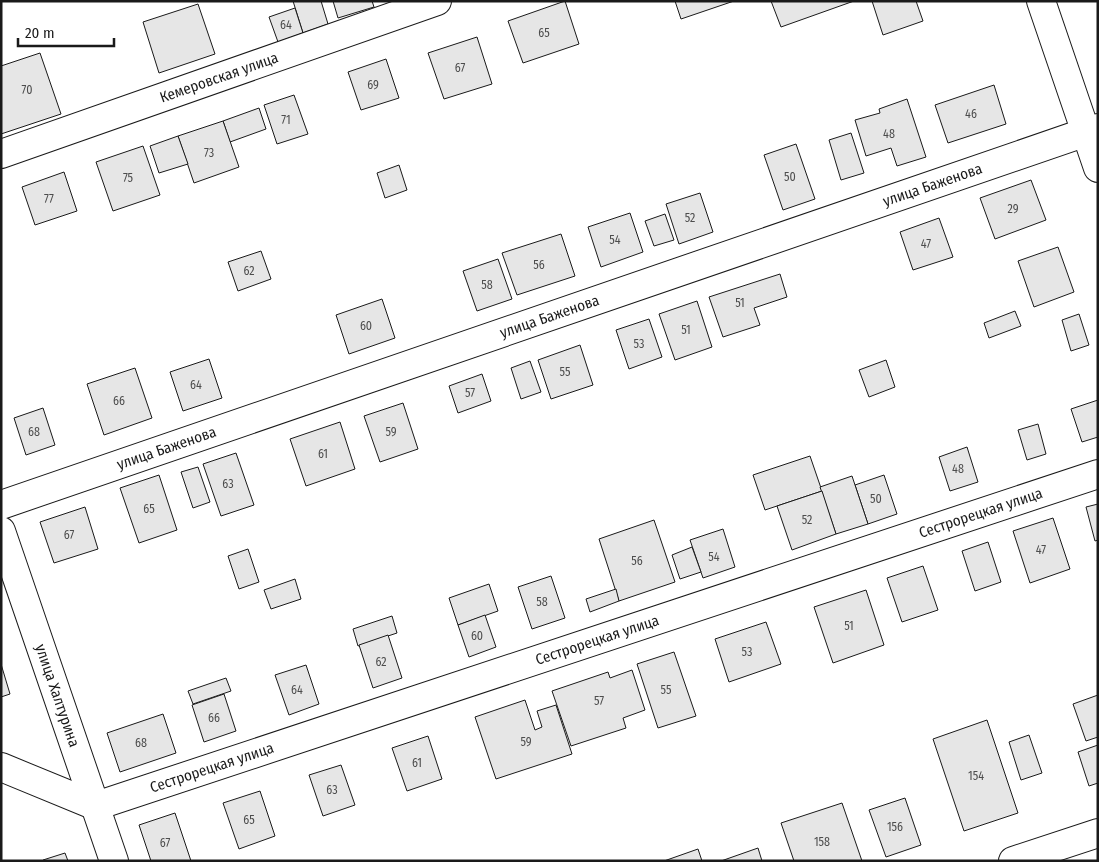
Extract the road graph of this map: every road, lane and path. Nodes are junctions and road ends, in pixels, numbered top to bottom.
1 (437, 1) edge
2 (1041, 1) edge
3 (1092, 130) edge
4 (1, 154) edge
5 (1098, 168) edge
6 (1098, 474) edge
7 (1, 505) edge
8 (1, 531) edge
9 (1, 767) edge
10 (96, 806) junction
11 (1098, 833) edge
12 (114, 861) edge
13 (1013, 861) edge

1 - 4 street, Кемеровская улица
2 - 3 street
3 - 5 street
3 - 7 street, улица Баженова
6 - 10 street, Сестрорецкая улица
8 - 10 street, улица Халтурина
9 - 10 street
10 - 12 street, улица Халтурина
11 - 13 street

